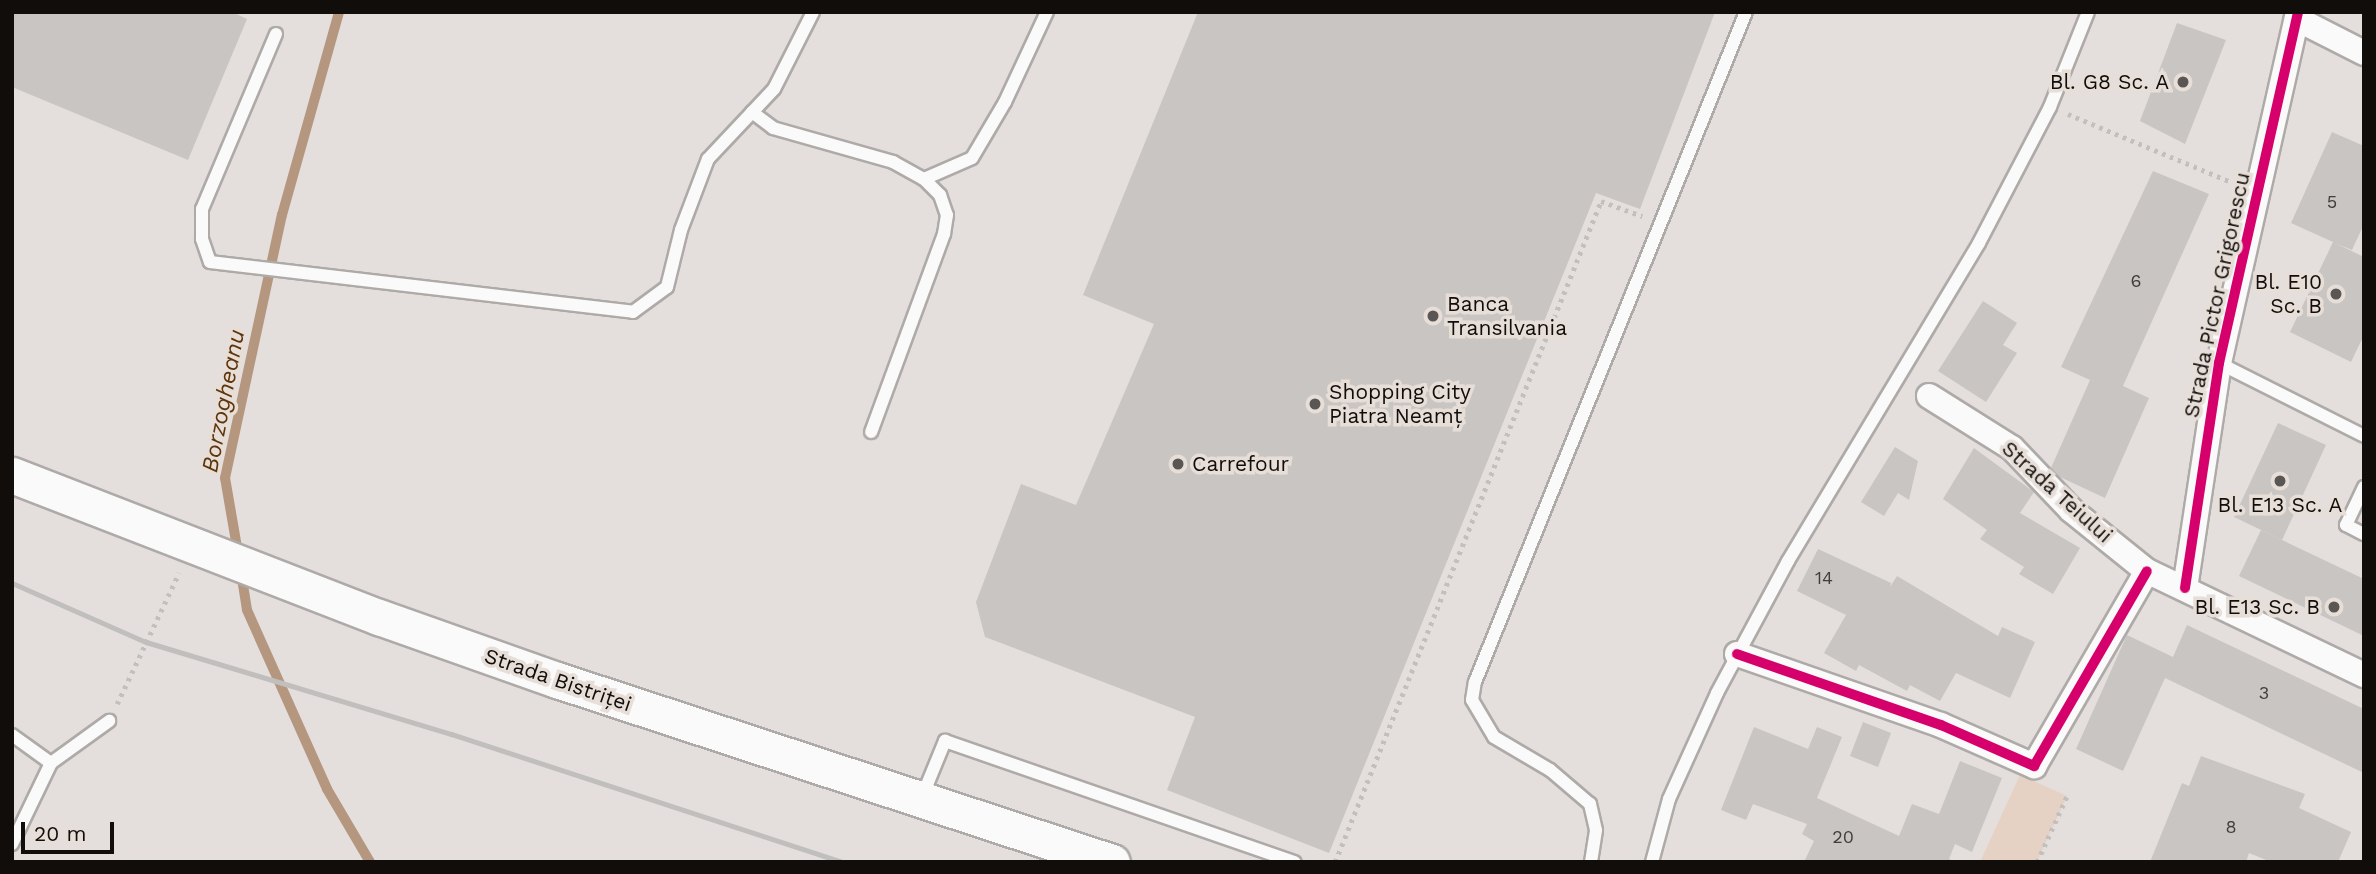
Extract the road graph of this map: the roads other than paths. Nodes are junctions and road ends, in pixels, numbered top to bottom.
1 (813, 12) edge
2 (1047, 12) edge
3 (1746, 12) edge
4 (2088, 12) edge
5 (2298, 15) edge
6 (276, 34) dead end
7 (2364, 53) edge
8 (752, 112) junction
9 (924, 178) junction
10 (2219, 363) junction
11 (1929, 396) dead end
12 (871, 432) dead end
13 (2364, 436) edge
14 (12, 475) edge
15 (2364, 487) edge
16 (2364, 534) edge
17 (2147, 571) junction
18 (2185, 588) junction
19 (1737, 654) junction
20 (2364, 675) edge
21 (109, 721) road end
22 (12, 735) edge
23 (51, 763) junction
24 (921, 799) junction
25 (12, 844) edge
26 (1112, 862) edge
27 (1295, 862) edge
28 (1591, 862) edge
29 (1652, 862) edge

1 - 8 lane
2 - 9 lane
3 - 28 lane
4 - 19 lane
5 - 7 street
5 - 10 street, Strada Pictor Grigorescu
6 - 8 lane
8 - 9 lane
9 - 12 lane
10 - 13 lane
10 - 18 street, Strada Pictor Grigorescu
11 - 17 street, Strada Teiului
14 - 24 main road, Strada Bistriței
15 - 16 lane
17 - 18 street, Strada Teiului
17 - 19 street
18 - 20 street, Strada Teiului
19 - 29 lane
21 - 23 lane
22 - 23 lane
23 - 25 lane
24 - 26 main road, Strada Bistriței
24 - 27 lane

